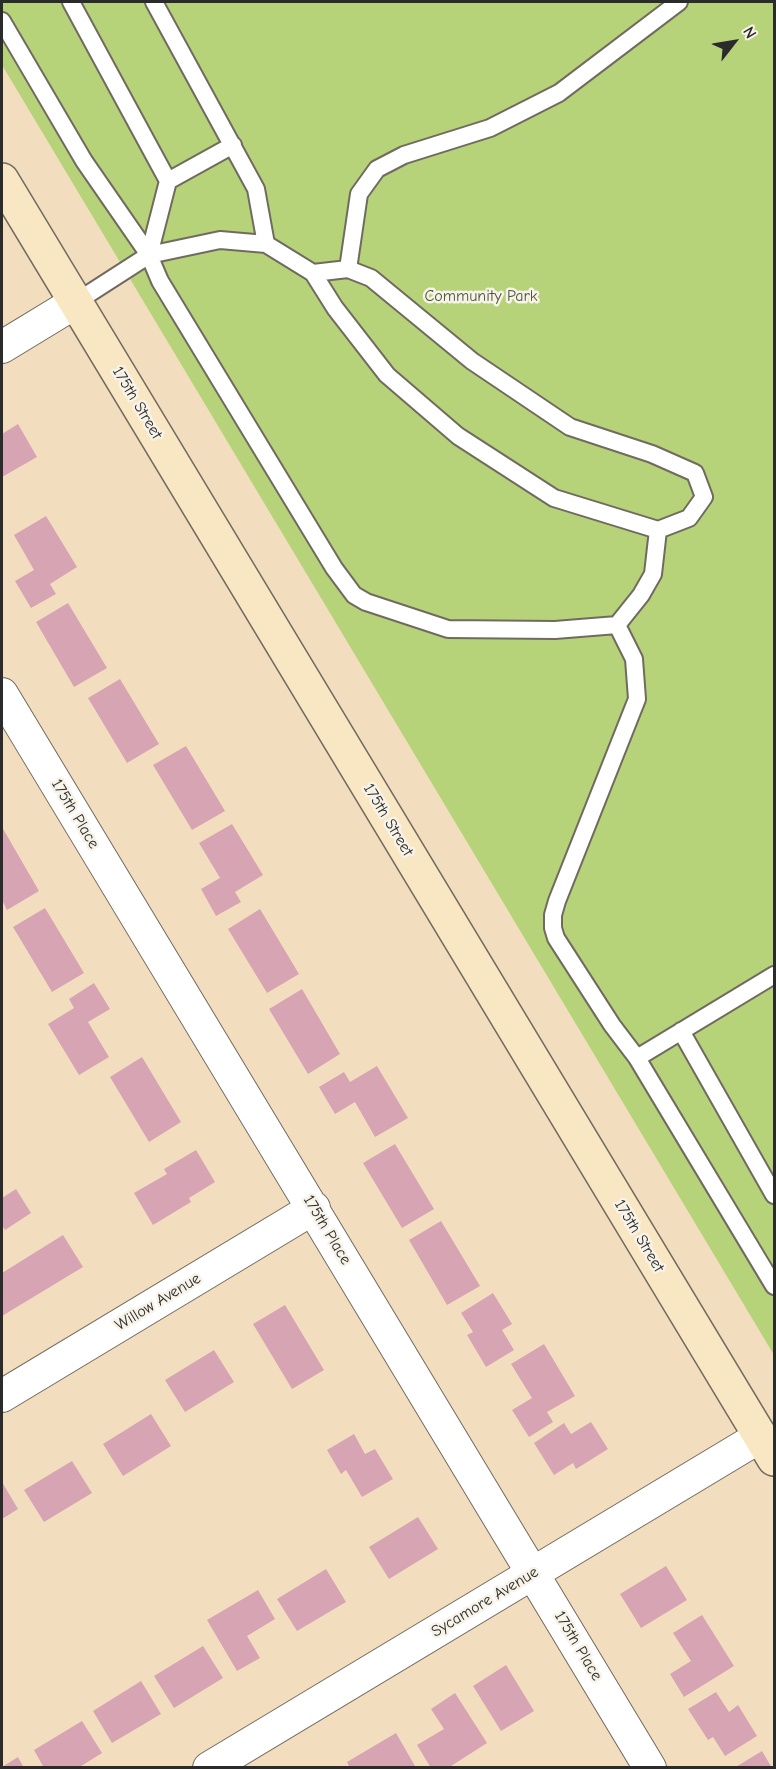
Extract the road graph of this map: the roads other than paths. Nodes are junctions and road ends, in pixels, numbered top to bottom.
1 (71, 2) edge
2 (154, 2) edge
3 (679, 2) edge
4 (2, 21) edge
5 (233, 145) junction
6 (2, 180) edge
7 (168, 181) junction
8 (267, 244) junction
9 (149, 255) junction
10 (348, 269) junction
11 (314, 273) junction
12 (76, 302) junction
13 (2, 347) edge
14 (658, 530) junction
15 (617, 625) junction
16 (2, 694) edge
17 (774, 975) edge
18 (681, 1031) junction
19 (637, 1058) junction
20 (774, 1195) edge
21 (314, 1208) junction
22 (774, 1286) edge
23 (2, 1396) edge
24 (770, 1441) edge
25 (534, 1572) junction
26 (209, 1767) edge
27 (650, 1767) edge

1 - 7 lane
2 - 5 lane
3 - 10 lane
4 - 9 lane
5 - 7 lane
5 - 8 lane
6 - 12 main road, 175th Street
7 - 9 lane
8 - 9 lane
8 - 11 lane
9 - 12 lane
9 - 15 lane
10 - 11 lane
10 - 14 lane
11 - 14 lane
12 - 13 street
12 - 24 main road, 175th Street
14 - 15 lane
15 - 19 lane
16 - 21 street, 175th Place
17 - 18 lane
18 - 19 lane
18 - 20 lane
19 - 22 lane
21 - 23 street, Willow Avenue
21 - 25 street, 175th Place
24 - 25 street, Sycamore Avenue
25 - 26 street, Sycamore Avenue
25 - 27 street, 175th Place

